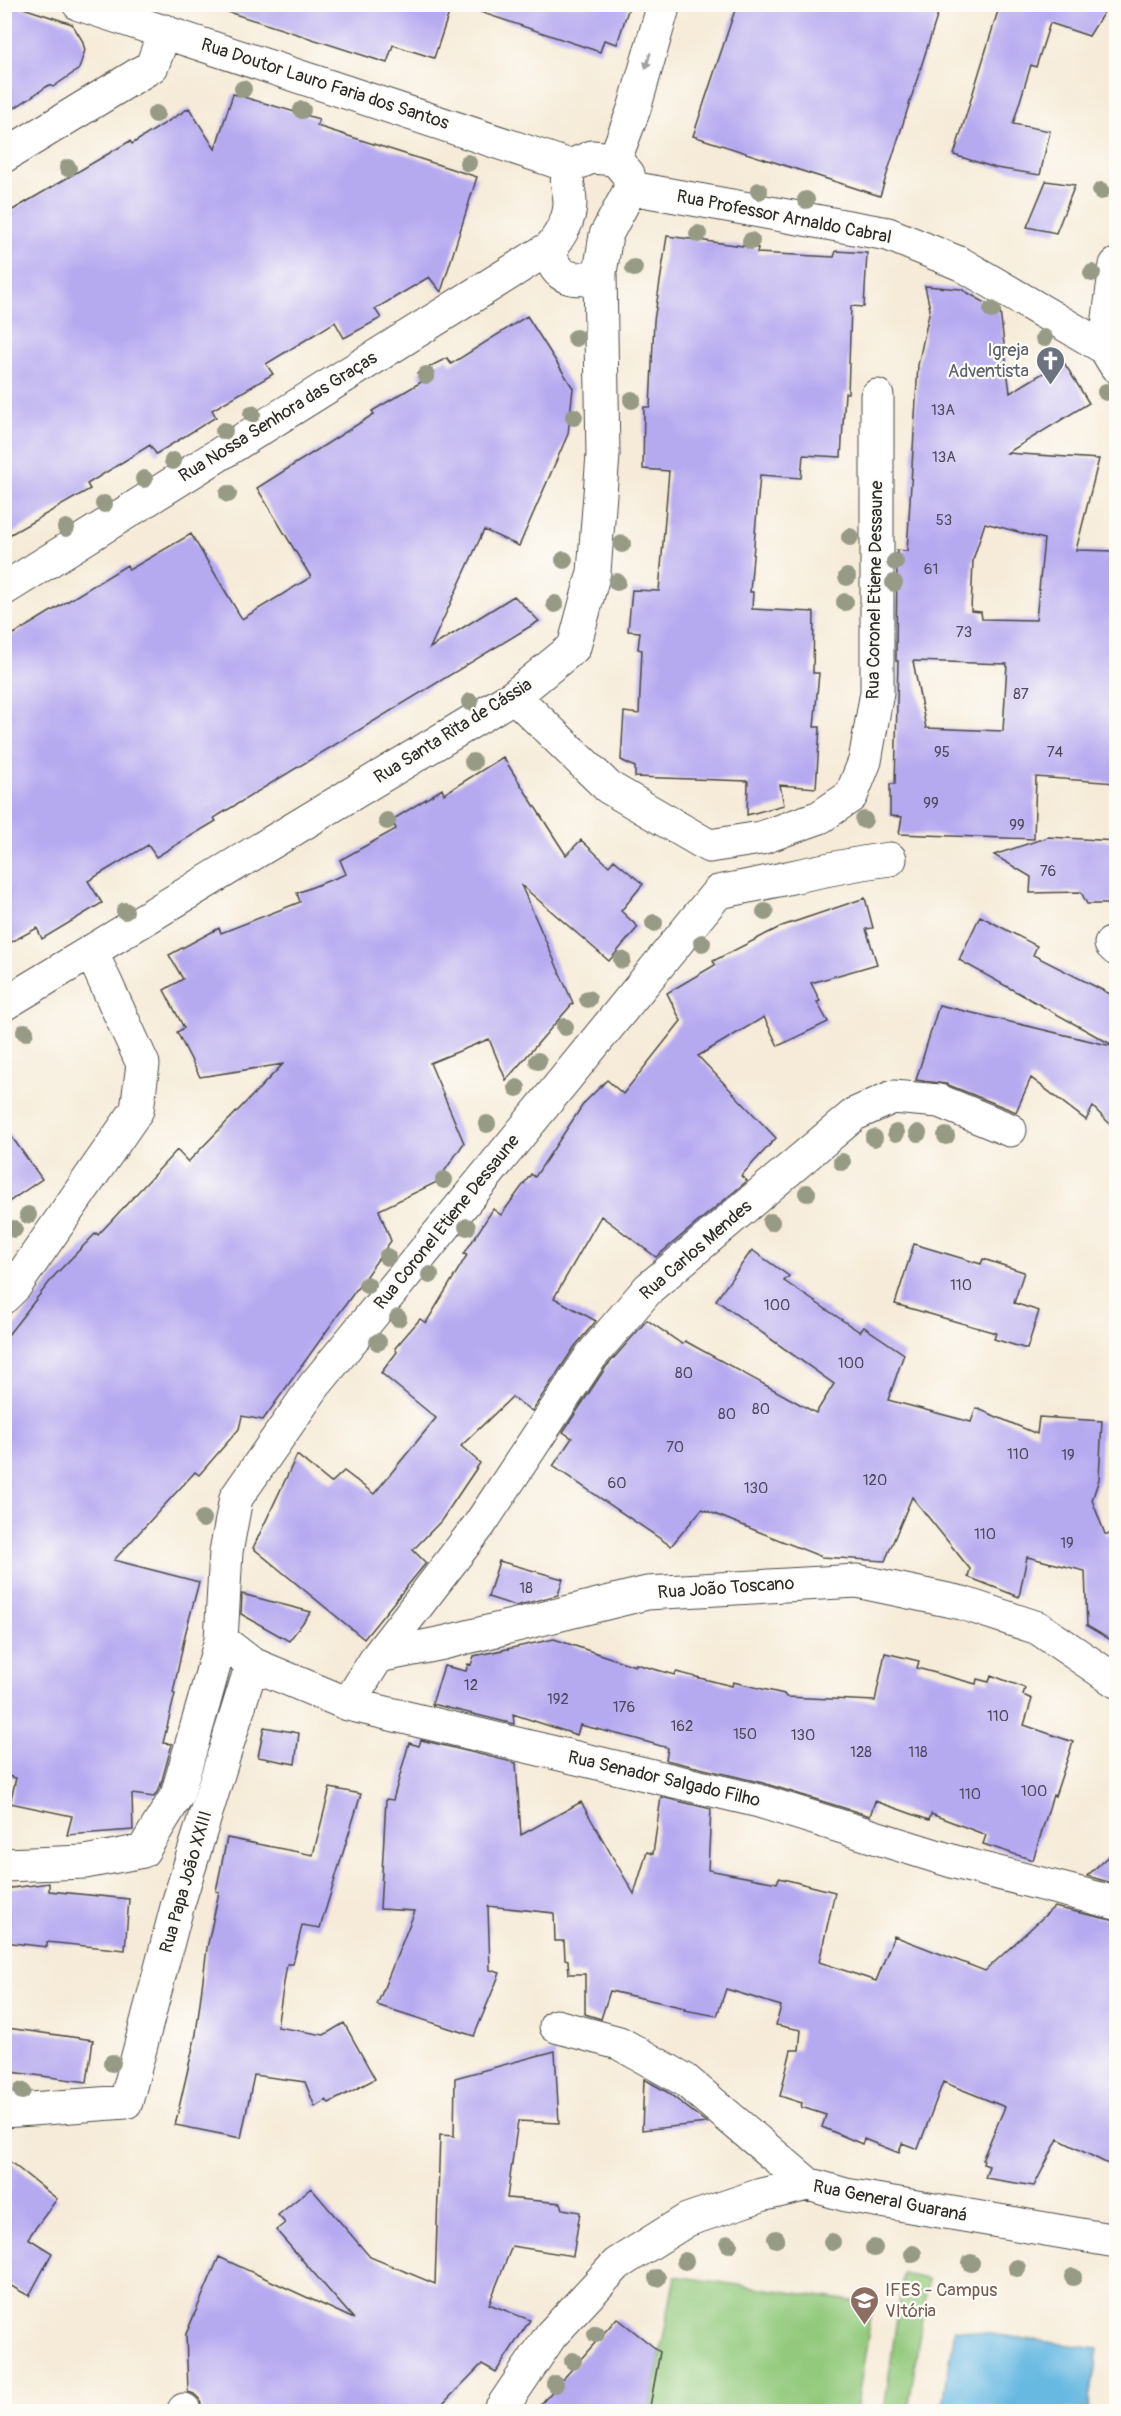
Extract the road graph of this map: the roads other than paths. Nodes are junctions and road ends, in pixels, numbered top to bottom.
1 (79, 4) edge
2 (664, 4) edge
3 (165, 31) junction
4 (4, 156) edge
5 (615, 159) junction
6 (570, 165) junction
7 (631, 188) junction
8 (551, 247) junction
9 (1116, 265) edge
10 (600, 273) junction
11 (1111, 357) edge
12 (877, 396) dead end
13 (4, 589) edge
14 (514, 696) junction
15 (709, 846) junction
16 (890, 859) dead end
17 (718, 892) junction
18 (92, 951) junction
19 (4, 1004) edge
20 (1010, 1130) dead end
21 (4, 1297) edge
22 (221, 1640) junction
23 (378, 1656) junction
24 (252, 1664) junction
25 (1116, 1681) edge
26 (348, 1704) junction
27 (4, 1865) edge
28 (1116, 1903) edge
29 (556, 2026) dead end
30 (4, 2112) edge
31 (808, 2184) junction
32 (1116, 2241) edge
33 (499, 2412) edge

1 - 3 street, Rua Doutor Lauro Faria dos Santos
2 -> 5 street
3 - 4 street
3 - 6 street, Rua Doutor Lauro Faria dos Santos
5 - 6 street
5 - 7 street
6 - 8 street
7 - 10 street, Rua Santa Rita de Cássia
7 - 11 street, Rua Professor Arnaldo Cabral
8 - 10 street
8 - 13 street, Rua Nossa Senhora das Graças
9 - 11 street
10 - 14 street, Rua Santa Rita de Cássia
12 - 15 street, Rua Coronel Etiene Dessaune
14 - 15 street
14 - 18 street, Rua Santa Rita de Cássia
15 - 17 street
16 - 17 street
17 - 22 street, Rua Coronel Etiene Dessaune
18 - 19 street, Rua Santa Rita de Cássia
18 - 21 street
20 - 23 street, Rua Carlos Mendes
22 - 24 street, Rua Senador Salgado Filho
22 - 27 street
23 - 25 street, Rua João Toscano
23 - 26 street
24 - 26 street, Rua Senador Salgado Filho
24 - 30 street, Rua Papa João XXIII
26 - 28 street, Rua Senador Salgado Filho
29 - 31 street
31 - 32 street, Rua General Guaraná
31 - 33 street, Rua General Guaraná

